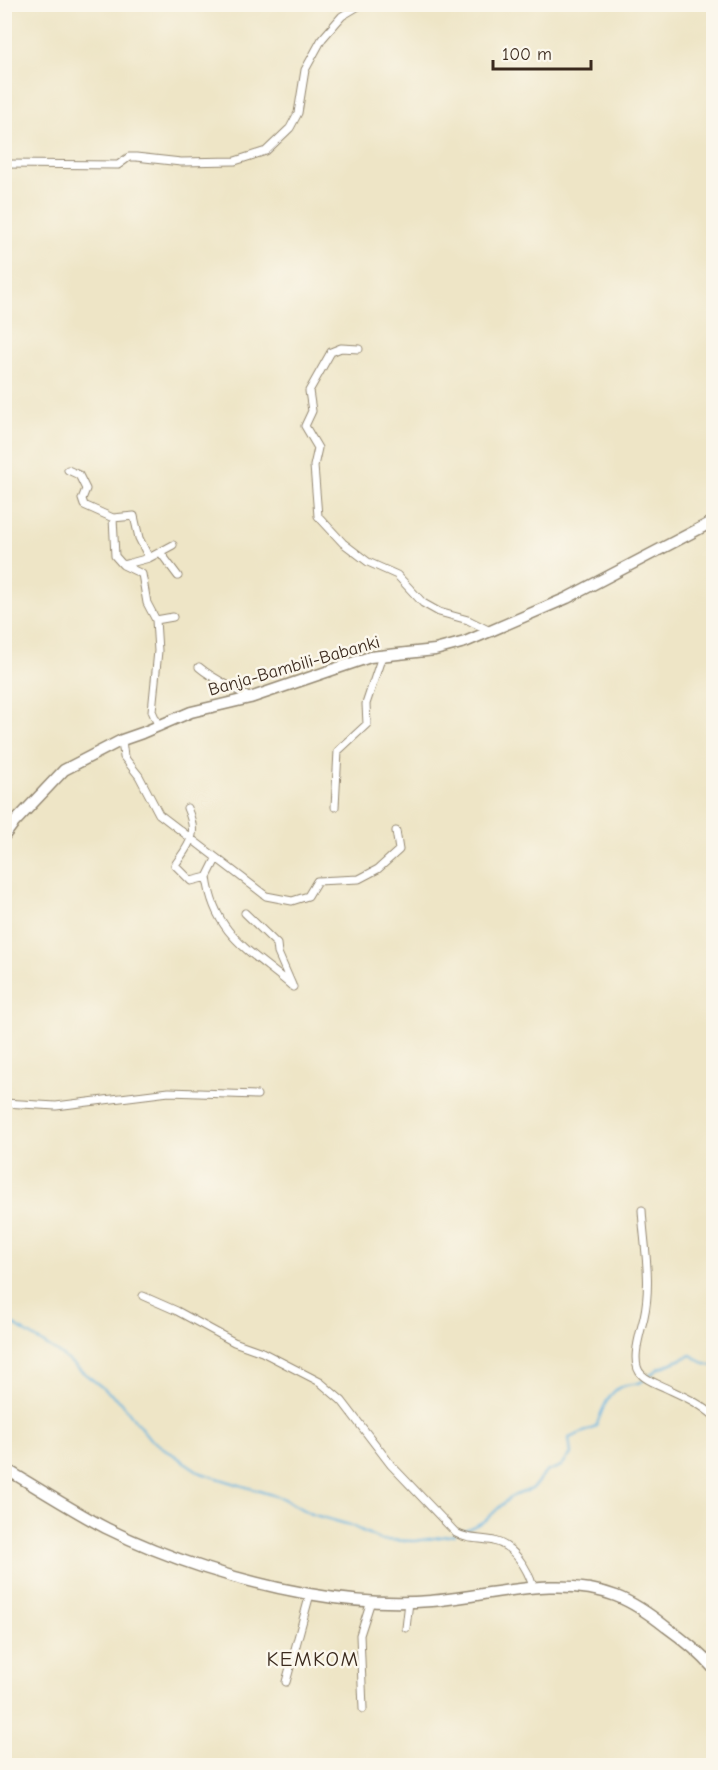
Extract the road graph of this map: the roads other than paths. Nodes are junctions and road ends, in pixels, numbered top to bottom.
1 (362, 4) edge
2 (4, 164) edge
3 (358, 349) dead end
4 (68, 470) dead end
5 (113, 518) junction
6 (714, 521) edge
7 (173, 545) dead end
8 (160, 552) junction
9 (149, 558) junction
10 (123, 565) junction
11 (178, 576) dead end
12 (173, 617) dead end
13 (156, 620) junction
14 (492, 632) junction
15 (382, 656) junction
16 (199, 667) dead end
17 (250, 698) junction
18 (159, 727) junction
19 (122, 740) junction
20 (334, 807) dead end
21 (187, 808) dead end
22 (396, 831) dead end
23 (4, 836) edge
24 (192, 840) junction
25 (216, 858) junction
26 (207, 877) junction
27 (245, 913) dead end
28 (257, 1095) dead end
29 (4, 1103) edge
30 (642, 1210) dead end
31 (143, 1296) dead end
32 (714, 1416) edge
33 (4, 1468) edge
34 (533, 1587) junction
35 (310, 1594) junction
36 (371, 1601) junction
37 (409, 1602) junction
38 (406, 1628) dead end
39 (712, 1661) edge
40 (286, 1682) dead end
41 (363, 1709) dead end

1 - 2 street
3 - 14 street
4 - 5 street
5 - 9 street
5 - 10 street
6 - 14 street, Banja-Bambili-Babanki
7 - 8 street
8 - 9 street
8 - 11 street
9 - 10 street
10 - 13 street
12 - 13 street
13 - 18 street
14 - 15 street, Banja-Bambili-Babanki
15 - 17 street, Banja-Bambili-Babanki
15 - 20 street
16 - 17 street
17 - 18 street, Banja-Bambili-Babanki
18 - 19 street, Banja-Bambili-Babanki
19 - 23 street, Banja-Bambili-Babanki
19 - 24 street
21 - 24 street
22 - 25 street
24 - 25 street
24 - 26 street
25 - 26 street
26 - 27 street
28 - 29 street
30 - 32 street
31 - 34 street
33 - 35 street
34 - 37 street
34 - 39 street
35 - 36 street
35 - 40 street
36 - 37 street
36 - 41 street
37 - 38 street

